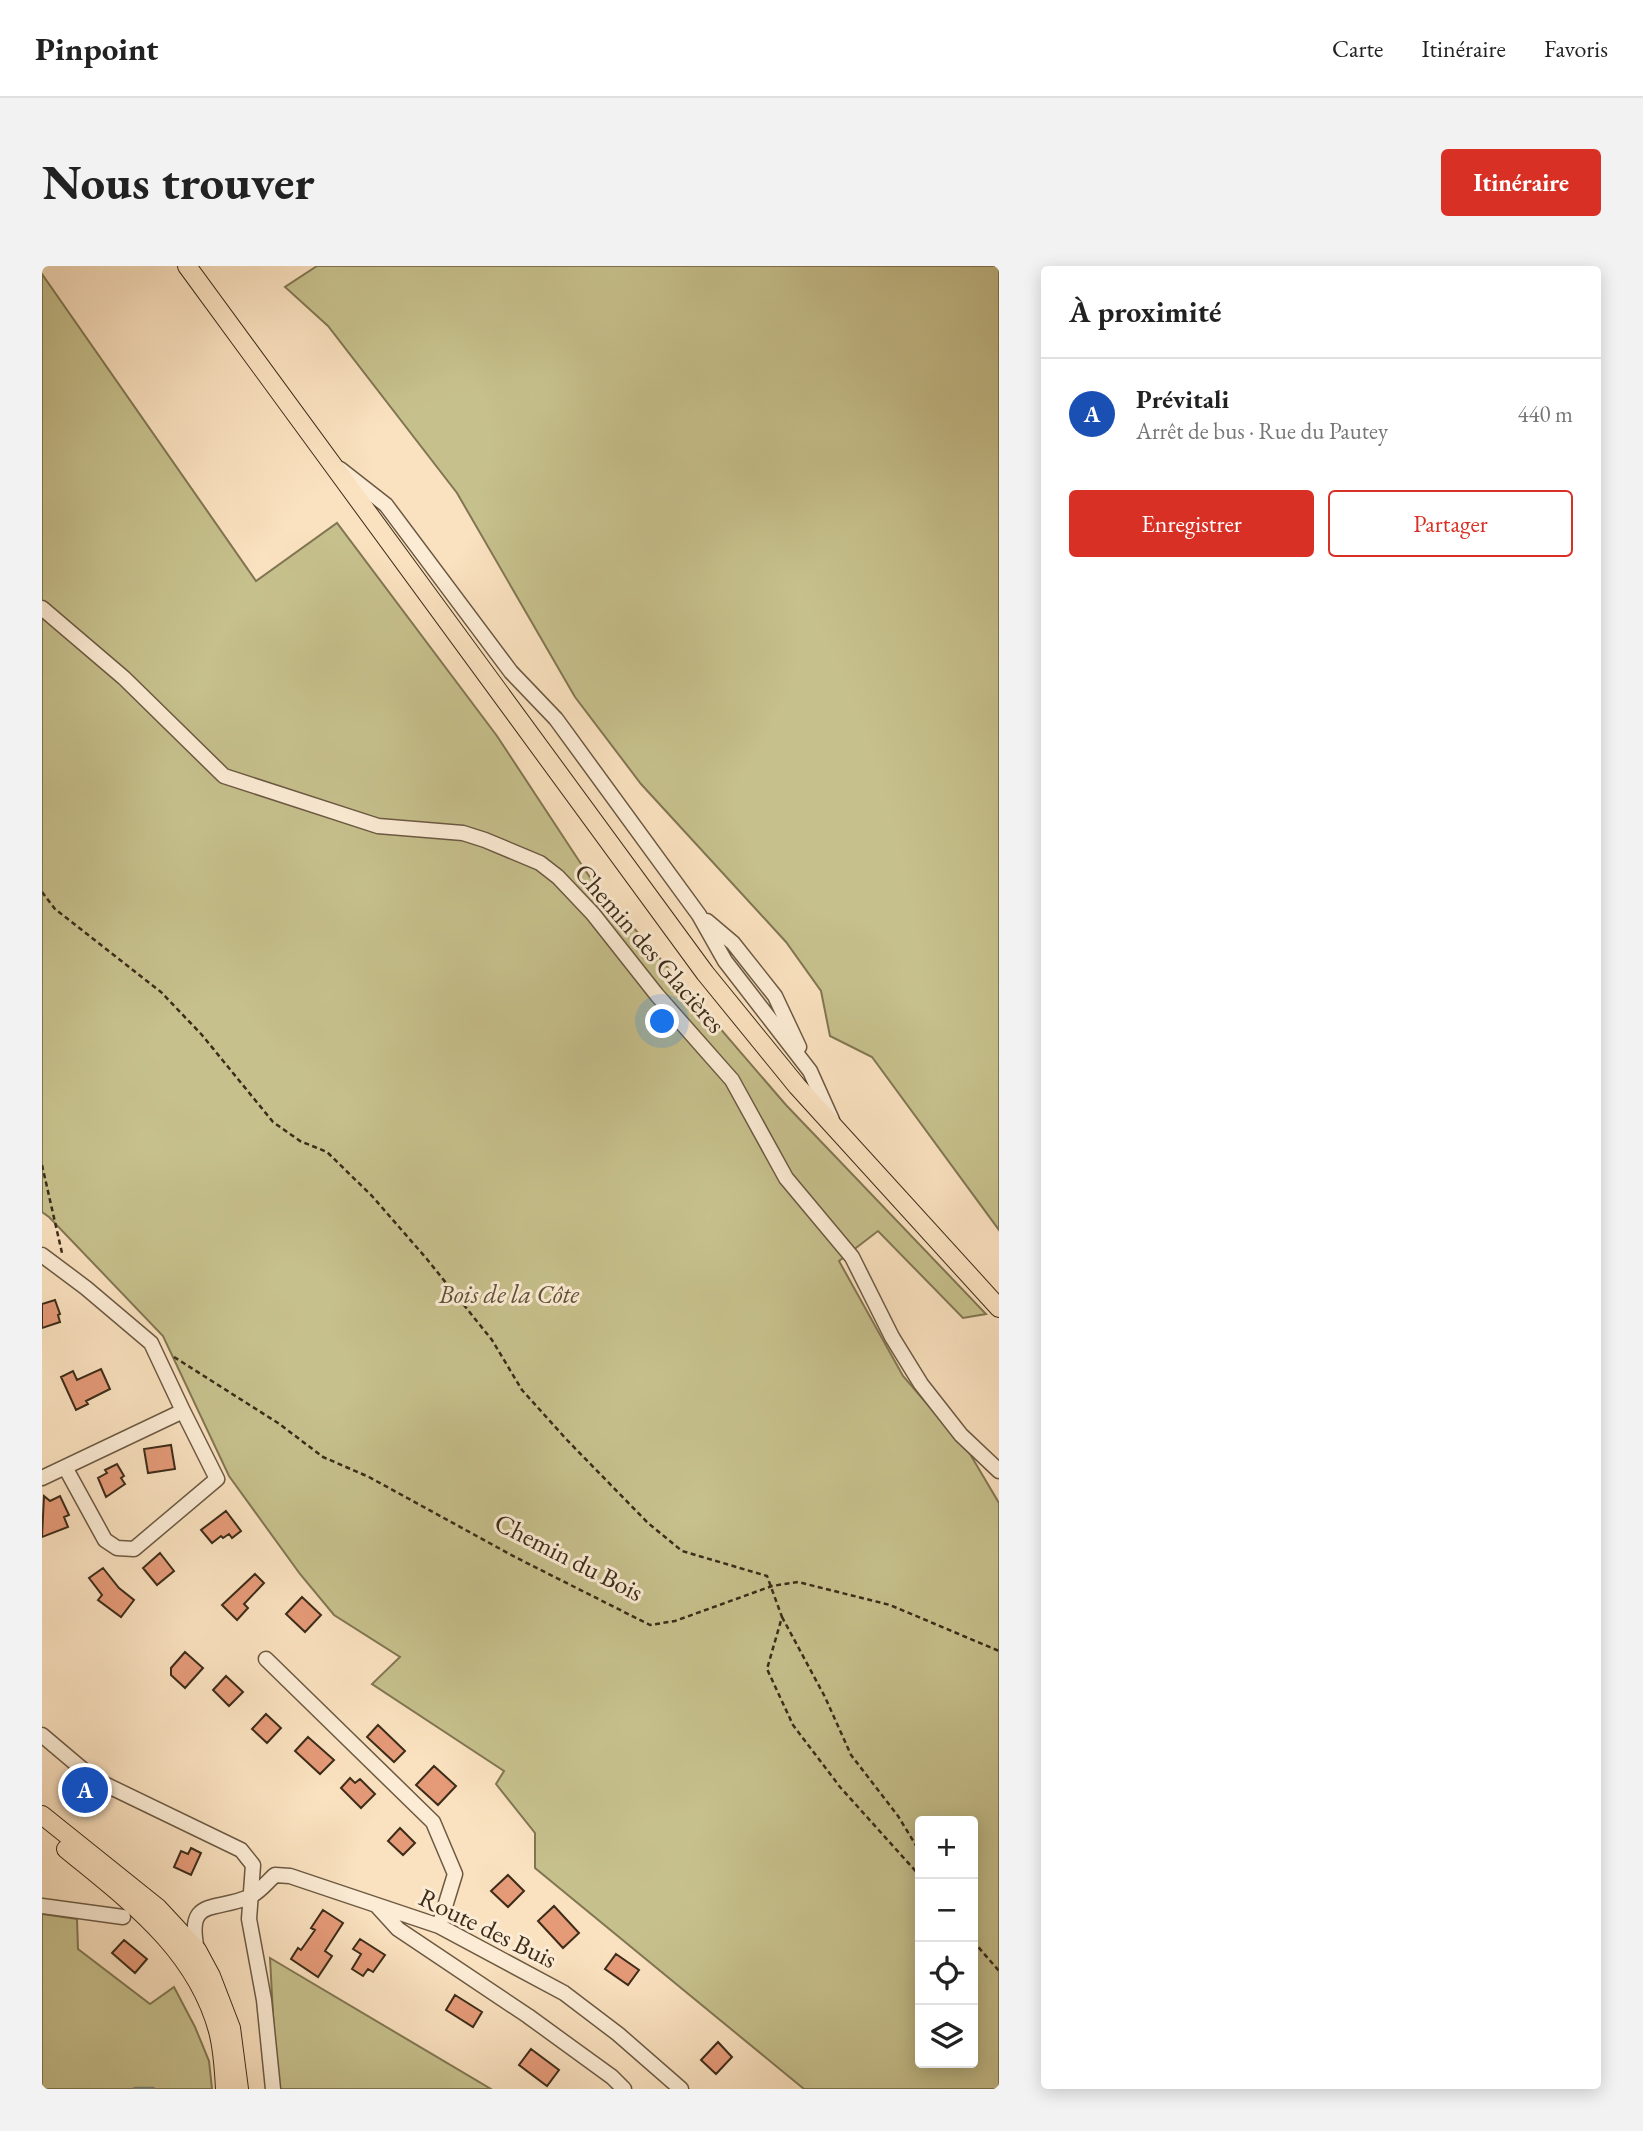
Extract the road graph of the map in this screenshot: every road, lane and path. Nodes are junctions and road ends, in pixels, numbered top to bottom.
1 (187, 266) edge
2 (329, 460) junction
3 (42, 608) edge
4 (42, 892) edge
5 (836, 1130) junction
6 (42, 1165) edge
7 (42, 1255) edge
8 (67, 1273) junction
9 (999, 1308) edge
10 (174, 1357) dead end
11 (183, 1411) junction
12 (65, 1467) junction
13 (999, 1471) edge
14 (42, 1478) edge
15 (772, 1586) junction
16 (782, 1617) junction
17 (999, 1651) edge
18 (266, 1659) dead end
19 (42, 1735) edge
20 (42, 1815) edge
21 (42, 1829) edge
22 (915, 1844) edge
23 (915, 1870) edge
24 (251, 1896) junction
25 (376, 1905) junction
26 (42, 1906) edge
27 (123, 1917) dead end
28 (439, 1926) junction
29 (974, 1942) edge
30 (197, 1950) junction
31 (999, 1971) edge
32 (225, 2089) edge
33 (240, 2089) edge
34 (273, 2089) edge
35 (624, 2089) edge
36 (681, 2089) edge

1 - 2 main road
2 - 5 main road
2 - 5 street
3 - 13 street, Chemin des Glacières
4 - 15 path
5 - 9 main road
6 - 8 path
7 - 8 street
8 - 11 street
10 - 15 path, Chemin du Bois
11 - 12 street
11 - 12 street
12 - 14 street
15 - 16 path
15 - 17 path, Chemin du Bois
16 - 22 path
16 - 23 path
18 - 28 street
19 - 24 street
20 - 30 main road
21 - 32 main road
24 - 25 street, Route des Buis
24 - 30 street
24 - 34 street
25 - 28 street, Route des Buis
25 - 35 street
26 - 27 street
28 - 36 street, Route des Buis
29 - 31 path
30 - 33 main road

